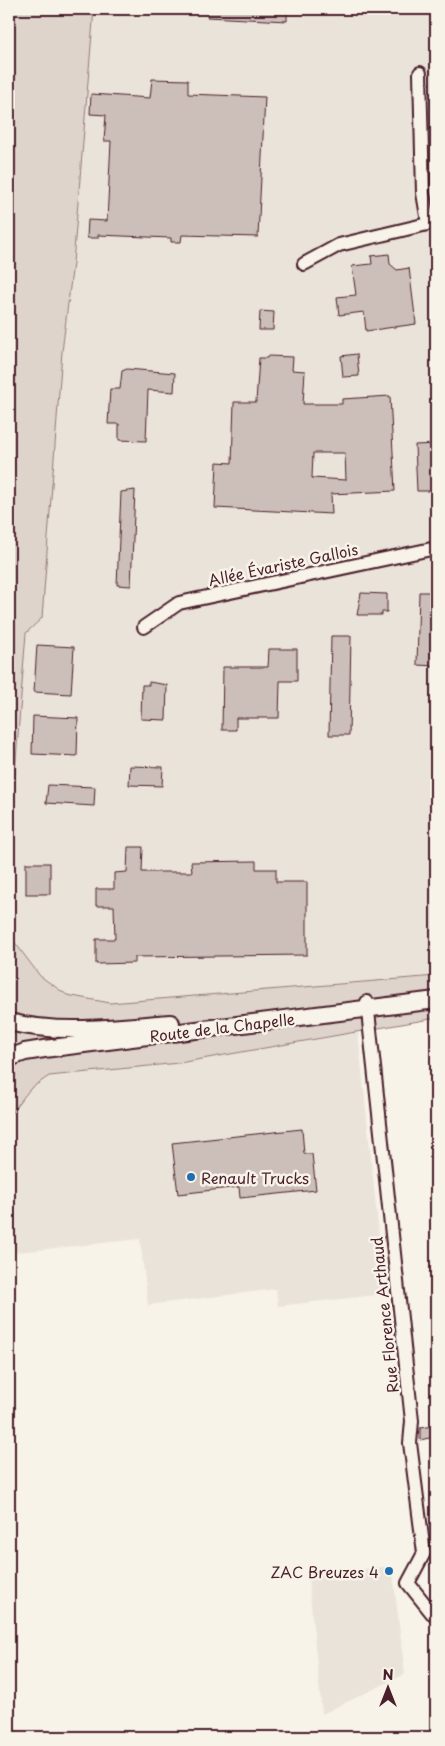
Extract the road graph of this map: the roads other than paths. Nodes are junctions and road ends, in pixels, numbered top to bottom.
1 (420, 73) dead end
2 (432, 222) edge
3 (304, 264) dead end
4 (436, 548) edge
5 (144, 628) dead end
6 (436, 992) edge
7 (436, 1000) edge
8 (367, 1005) junction
9 (9, 1022) edge
10 (9, 1058) edge
11 (432, 1613) dead end

1 - 2 street
2 - 3 street
4 - 5 street, Allée Évariste Gallois
6 - 8 main road, Route de la Chapelle
7 - 8 main road, Route de la Chapelle
8 - 9 main road, Route de la Chapelle
8 - 10 main road, Route de la Chapelle
8 - 11 street, Rue Florence Arthaud

